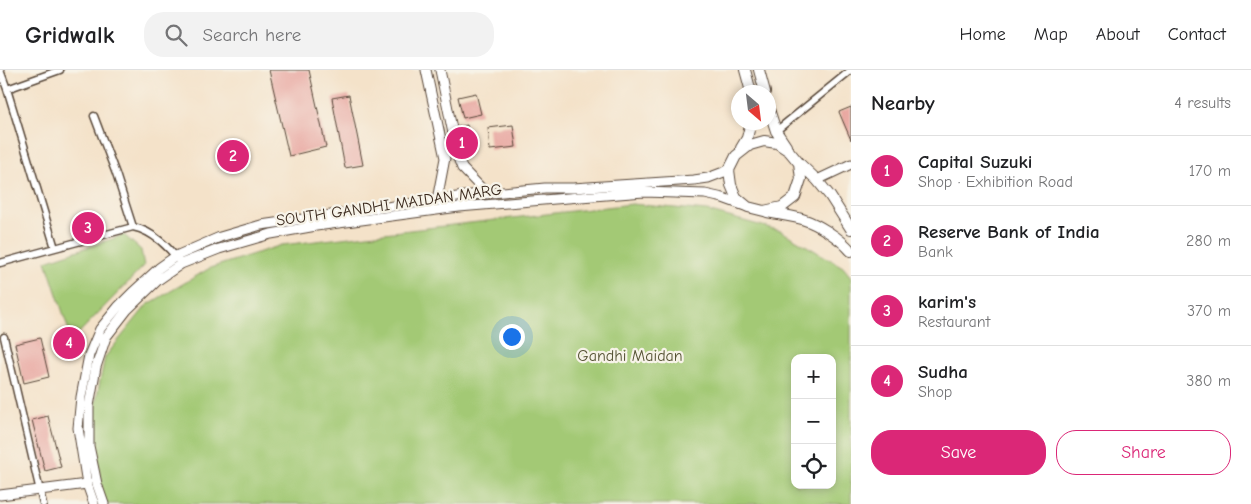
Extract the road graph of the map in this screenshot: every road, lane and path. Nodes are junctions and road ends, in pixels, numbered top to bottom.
1 (0, 70) edge
2 (60, 70) edge
3 (426, 70) edge
4 (440, 70) edge
5 (745, 70) edge
6 (760, 70) edge
7 (851, 70) edge
8 (749, 85) edge
9 (763, 85) edge
10 (7, 89) junction
11 (94, 116) dead end
12 (749, 130) edge
13 (776, 130) joint
14 (789, 151) junction
15 (736, 156) junction
16 (799, 163) junction
17 (851, 164) edge
18 (729, 170) junction
19 (817, 180) junction
20 (487, 194) junction
21 (437, 200) junction
22 (459, 207) junction
23 (748, 207) junction
24 (764, 211) junction
25 (133, 227) junction
26 (851, 229) edge
27 (55, 248) junction
28 (849, 249) edge
29 (176, 256) junction
30 (0, 263) edge
31 (181, 264) junction
32 (4, 337) dead end
33 (87, 484) junction
34 (40, 490) junction
35 (0, 495) edge
36 (43, 504) edge
37 (94, 504) edge
38 (104, 504) edge

1 - 10 street
2 - 10 street
3 - 21 main road
4 - 20 main road
5 - 8 main road
6 - 9 main road
7 - 13 street
10 - 27 street
11 - 25 street
12 - 15 main road
13 - 14 main road
14 - 15 main road
14 - 16 main road
15 - 18 main road
16 - 19 main road
16 - 24 main road
17 - 19 main road
18 - 20 main road
18 - 23 main road
19 - 26 main road
20 - 21 main road
21 - 22 main road
21 - 29 main road
22 - 23 main road, SOUTH GANDHI MAIDAN MARG
22 - 31 main road, SOUTH GANDHI MAIDAN MARG
23 - 24 main road
24 - 28 main road
25 - 27 street
25 - 29 street
27 - 30 street
29 - 31 street
29 - 33 main road
31 - 38 main road, SOUTH GANDHI MAIDAN MARG
32 - 34 street
33 - 34 main road
33 - 37 main road
34 - 35 main road
34 - 36 street

